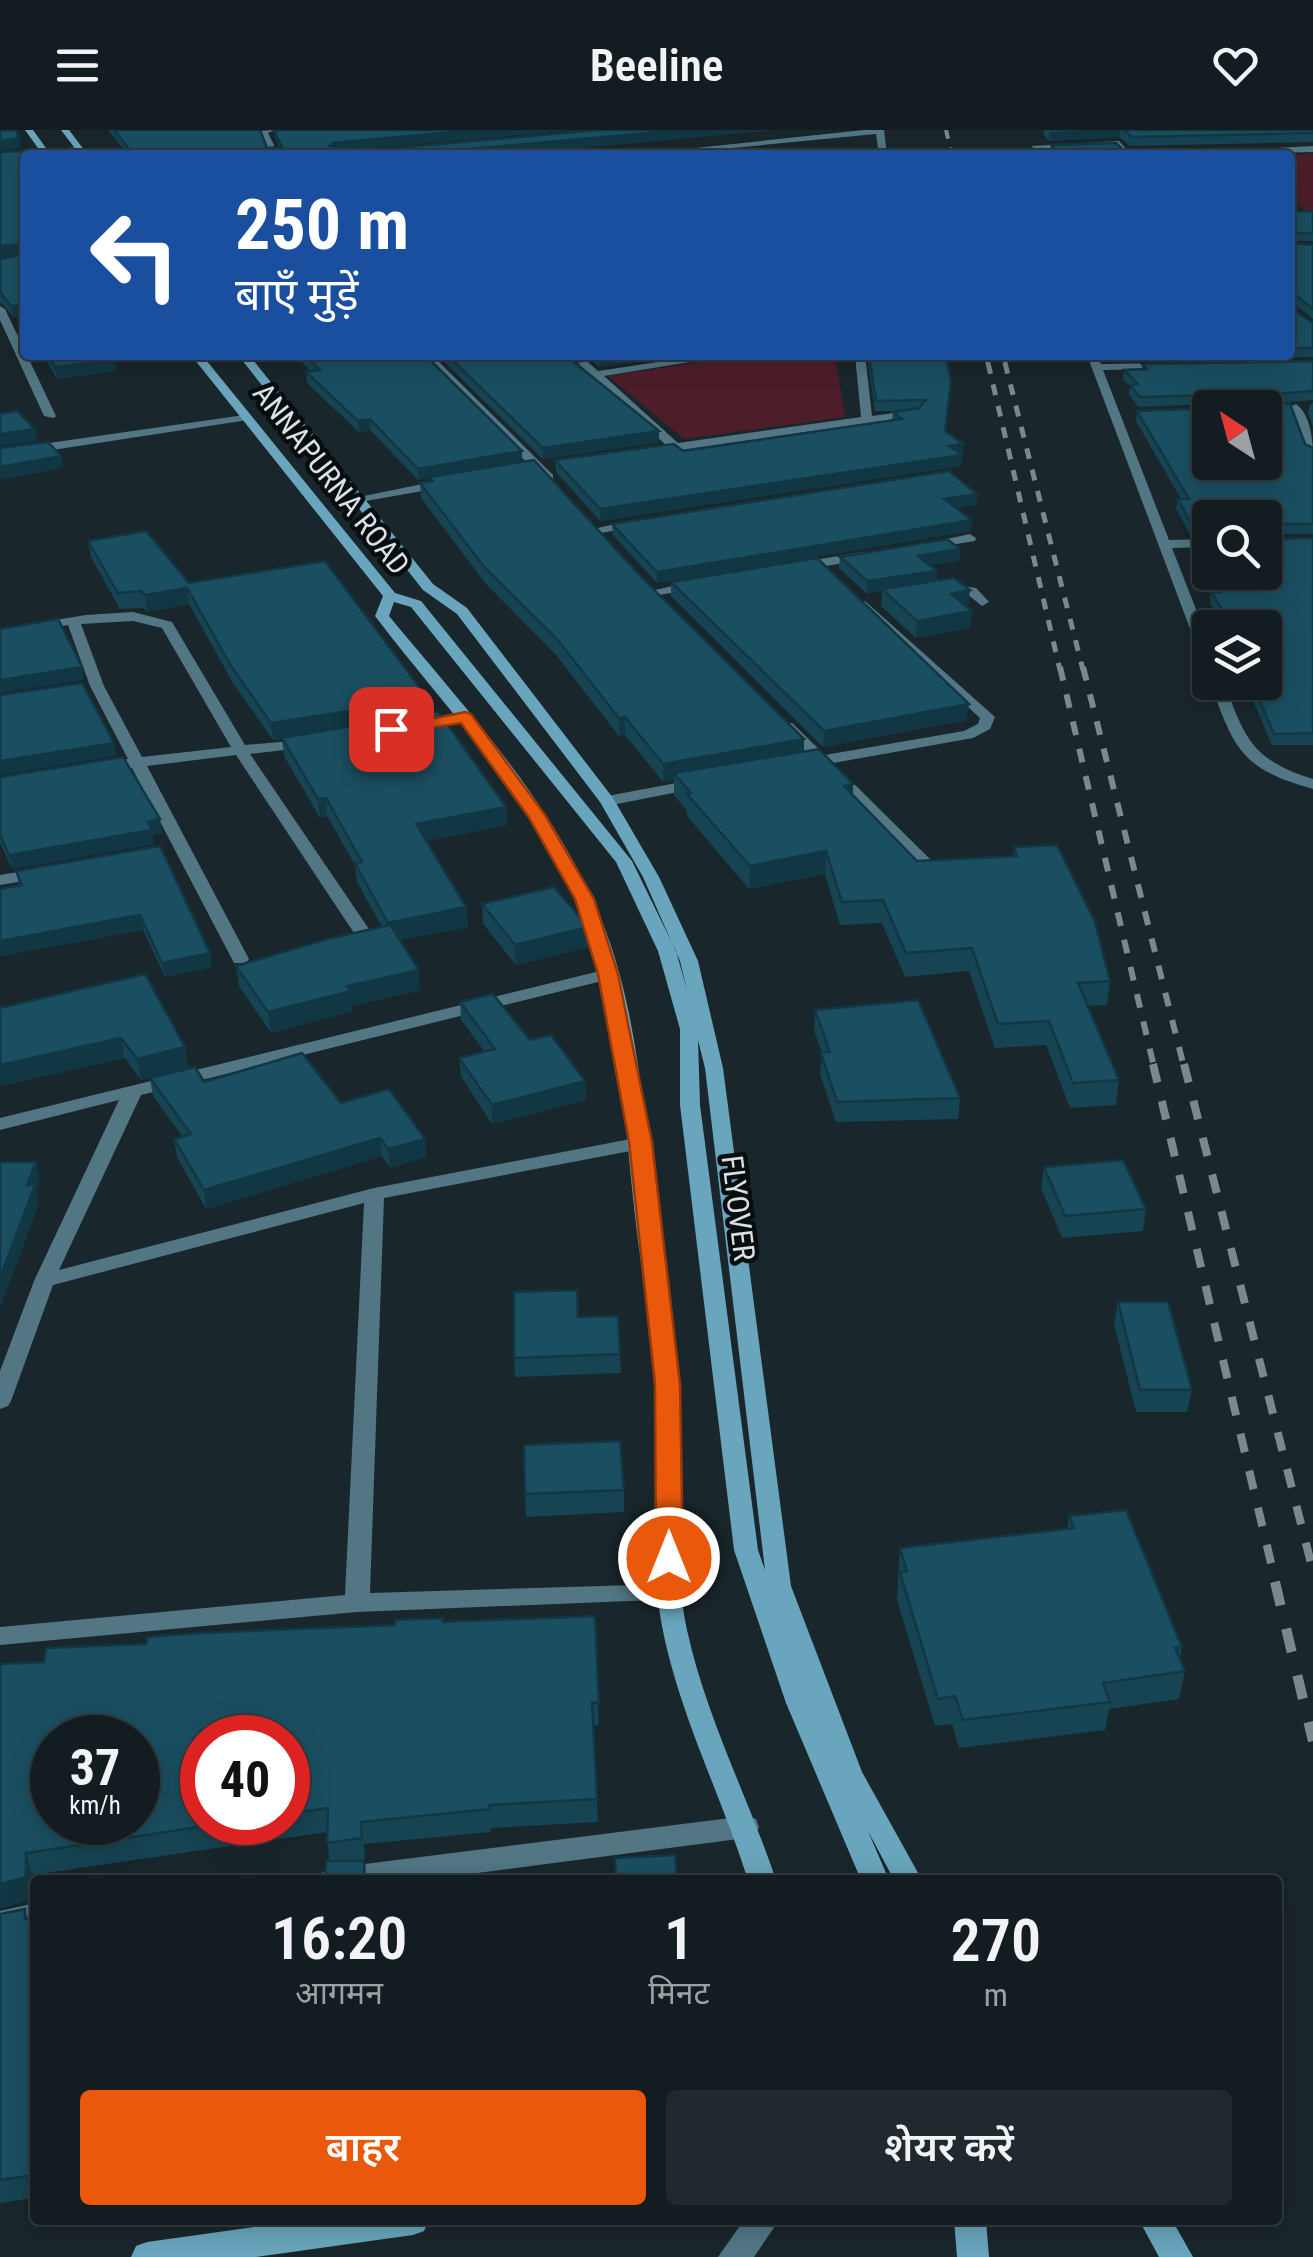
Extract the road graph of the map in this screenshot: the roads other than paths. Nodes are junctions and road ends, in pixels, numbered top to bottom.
1 (270, 130) edge
2 (758, 143) junction
3 (1313, 148) edge
4 (273, 150) edge
5 (685, 150) edge
6 (757, 150) edge
7 (882, 150) edge
8 (1037, 150) edge
9 (1124, 150) edge
10 (1277, 150) edge
11 (2, 317) edge
12 (20, 354) edge
13 (23, 360) edge
14 (200, 360) edge
15 (246, 360) edge
16 (431, 360) edge
17 (580, 360) edge
18 (693, 360) edge
19 (860, 360) edge
20 (1094, 361) edge
21 (1175, 366) edge
22 (596, 374) junction
23 (1313, 406) edge
24 (1296, 407) junction
25 (1282, 408) edge
26 (917, 413) edge
27 (1136, 414) edge
28 (1117, 415) junction
29 (50, 416) dead end
30 (244, 418) junction
31 (866, 420) junction
32 (676, 447) junction
33 (637, 452) edge
34 (1313, 453) edge
35 (0, 454) edge
36 (558, 464) edge
37 (539, 466) junction
38 (521, 470) edge
39 (467, 479) edge
40 (561, 492) edge
41 (360, 498) junction
42 (584, 518) edge
43 (654, 521) edge
44 (596, 530) junction
45 (970, 538) edge
46 (607, 542) edge
47 (1192, 543) edge
48 (1165, 544) junction
49 (914, 547) edge
50 (876, 553) edge
51 (820, 562) junction
52 (783, 569) edge
53 (834, 576) edge
54 (641, 580) edge
55 (708, 582) edge
56 (428, 588) junction
57 (848, 588) edge
58 (927, 590) edge
59 (652, 592) junction
60 (390, 596) junction
61 (878, 599) edge
62 (862, 602) junction
63 (982, 602) dead end
64 (666, 606) edge
65 (420, 608) junction
66 (1192, 615) edge
67 (73, 621) junction
68 (0, 633) edge
69 (97, 686) junction
70 (78, 689) edge
71 (1224, 700) edge
72 (465, 717) junction
73 (779, 718) edge
74 (391, 729) edge
75 (335, 738) edge
76 (242, 753) junction
77 (821, 760) junction
78 (136, 761) junction
79 (802, 764) edge
80 (78, 771) edge
81 (724, 779) edge
82 (1313, 784) edge
83 (607, 801) junction
84 (182, 848) junction
85 (164, 852) edge
86 (928, 866) edge
87 (55, 871) edge
88 (0, 880) edge
89 (364, 935) edge
90 (240, 959) dead end
91 (608, 974) junction
92 (133, 1091) junction
93 (0, 1124) edge
94 (640, 1142) junction
95 (374, 1194) junction
96 (44, 1281) junction
97 (0, 1400) edge
98 (670, 1593) junction
99 (357, 1603) junction
100 (0, 1636) edge
101 (746, 1827) junction
102 (372, 1875) edge
103 (760, 1875) edge
104 (874, 1875) edge
105 (905, 1875) edge
106 (30, 1916) edge
107 (0, 1924) edge
108 (378, 2225) edge
109 (759, 2225) edge
110 (970, 2225) edge
111 (1157, 2225) edge
112 (147, 2257) edge
113 (734, 2257) edge
114 (973, 2257) edge
115 (1178, 2257) edge

1 - 4 street
2 - 5 street
2 - 6 street
2 - 7 street
3 - 10 street
8 - 9 street
11 - 12 street
13 - 29 street
14 - 30 main road, ANNAPURNA ROAD
15 - 41 main road, ANNAPURNA ROAD
16 - 37 street
17 - 22 street
18 - 22 street
19 - 31 street
20 - 21 street
20 - 28 street
22 - 32 street
23 - 24 street
24 - 25 street
24 - 34 street
26 - 31 street
27 - 28 street
28 - 48 street
30 - 35 street
30 - 60 main road, ANNAPURNA ROAD
31 - 32 street
32 - 33 street
36 - 37 street
37 - 38 street
37 - 40 street
39 - 41 street
41 - 56 main road, ANNAPURNA ROAD
42 - 44 street
43 - 44 street
44 - 46 street
45 - 49 street
47 - 48 street
48 - 66 street
50 - 51 street
51 - 52 street
51 - 53 street
54 - 59 street
55 - 59 street
56 - 65 main road
56 - 83 main road, ANNAPURNA ROAD
57 - 62 street
58 - 63 street
59 - 64 street
60 - 65 main road
60 - 72 main road, ANNAPURNA ROAD
61 - 62 street
62 - 77 street
65 - 104 main road, FLYOVER
67 - 68 street
67 - 69 street
67 - 76 street
69 - 70 street
69 - 78 street
71 - 82 street
72 - 74 street
72 - 91 main road, ANNAPURNA ROAD
73 - 77 street
75 - 76 street
76 - 78 street
76 - 89 street
77 - 79 street
77 - 86 street
78 - 80 street
78 - 84 street
81 - 83 street
83 - 105 main road, ANNAPURNA ROAD
84 - 85 street
84 - 90 street
87 - 88 street
91 - 92 street
91 - 94 main road, ANNAPURNA ROAD
92 - 93 street
92 - 96 street
94 - 95 street
94 - 98 main road, ANNAPURNA ROAD
95 - 96 street
95 - 99 street
96 - 97 street
98 - 99 street
98 - 101 main road, ANNAPURNA ROAD
99 - 100 street
101 - 102 street
101 - 103 main road, ANNAPURNA ROAD
106 - 107 street
108 - 112 main road
109 - 113 street
110 - 114 main road
111 - 115 main road

